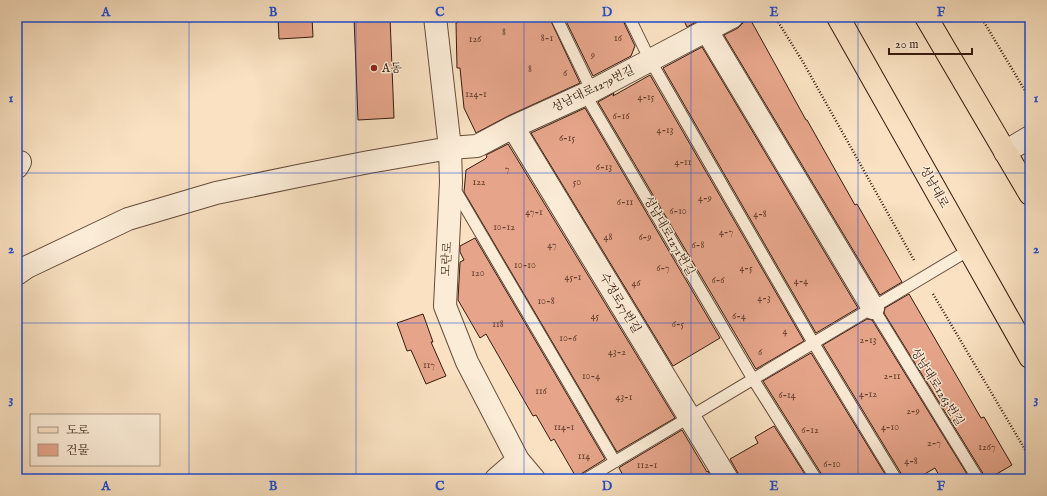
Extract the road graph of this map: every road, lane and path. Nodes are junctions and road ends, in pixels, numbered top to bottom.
1 (435, 17) edge
2 (556, 17) edge
3 (629, 17) edge
4 (776, 17) edge
5 (838, 17) edge
6 (926, 17) edge
7 (981, 17) edge
8 (730, 18) edge
9 (707, 31) junction
10 (650, 60) junction
11 (588, 92) junction
12 (1030, 99) edge
13 (513, 127) junction
14 (1030, 137) edge
15 (450, 148) junction
16 (1005, 152) junction
17 (451, 182) junction
18 (1030, 194) edge
19 (969, 250) junction
20 (17, 274) edge
21 (923, 278) junction
22 (873, 308) junction
23 (814, 344) junction
24 (1030, 357) edge
25 (753, 379) junction
26 (690, 417) junction
27 (1030, 458) edge
28 (518, 460) junction
29 (615, 462) junction
30 (496, 479) edge
31 (534, 479) edge
32 (586, 479) edge
33 (727, 479) edge
34 (816, 479) edge
35 (896, 479) edge
36 (978, 479) edge

1 - 15 street, 모란로
2 - 11 lane, 성남대로1271번길
3 - 10 lane
4 - 21 path
5 - 19 main road, 성남대로
6 - 16 main road
7 - 12 path
8 - 9 street, 성남대로1279번길
9 - 10 street, 성남대로1279번길
9 - 22 street
10 - 11 street, 성남대로1279번길
10 - 23 lane
11 - 13 street, 성남대로1279번길
11 - 25 lane, 성남대로1271번길
13 - 15 street, 성남대로1279번길
13 - 26 street, 수정로57번길
14 - 16 street
15 - 17 street, 모란로
15 - 20 street, 성남대로1279번길
16 - 18 main road
17 - 28 street, 모란로
17 - 29 lane
19 - 21 lane
19 - 24 main road, 성남대로
21 - 22 lane
21 - 27 path
22 - 23 lane
22 - 36 lane, 성남대로1263번길
23 - 25 lane
23 - 35 lane
25 - 26 lane
25 - 34 lane
26 - 29 lane
26 - 33 street, 수정로57번길
28 - 30 street
28 - 31 street, 모란로
29 - 32 lane

